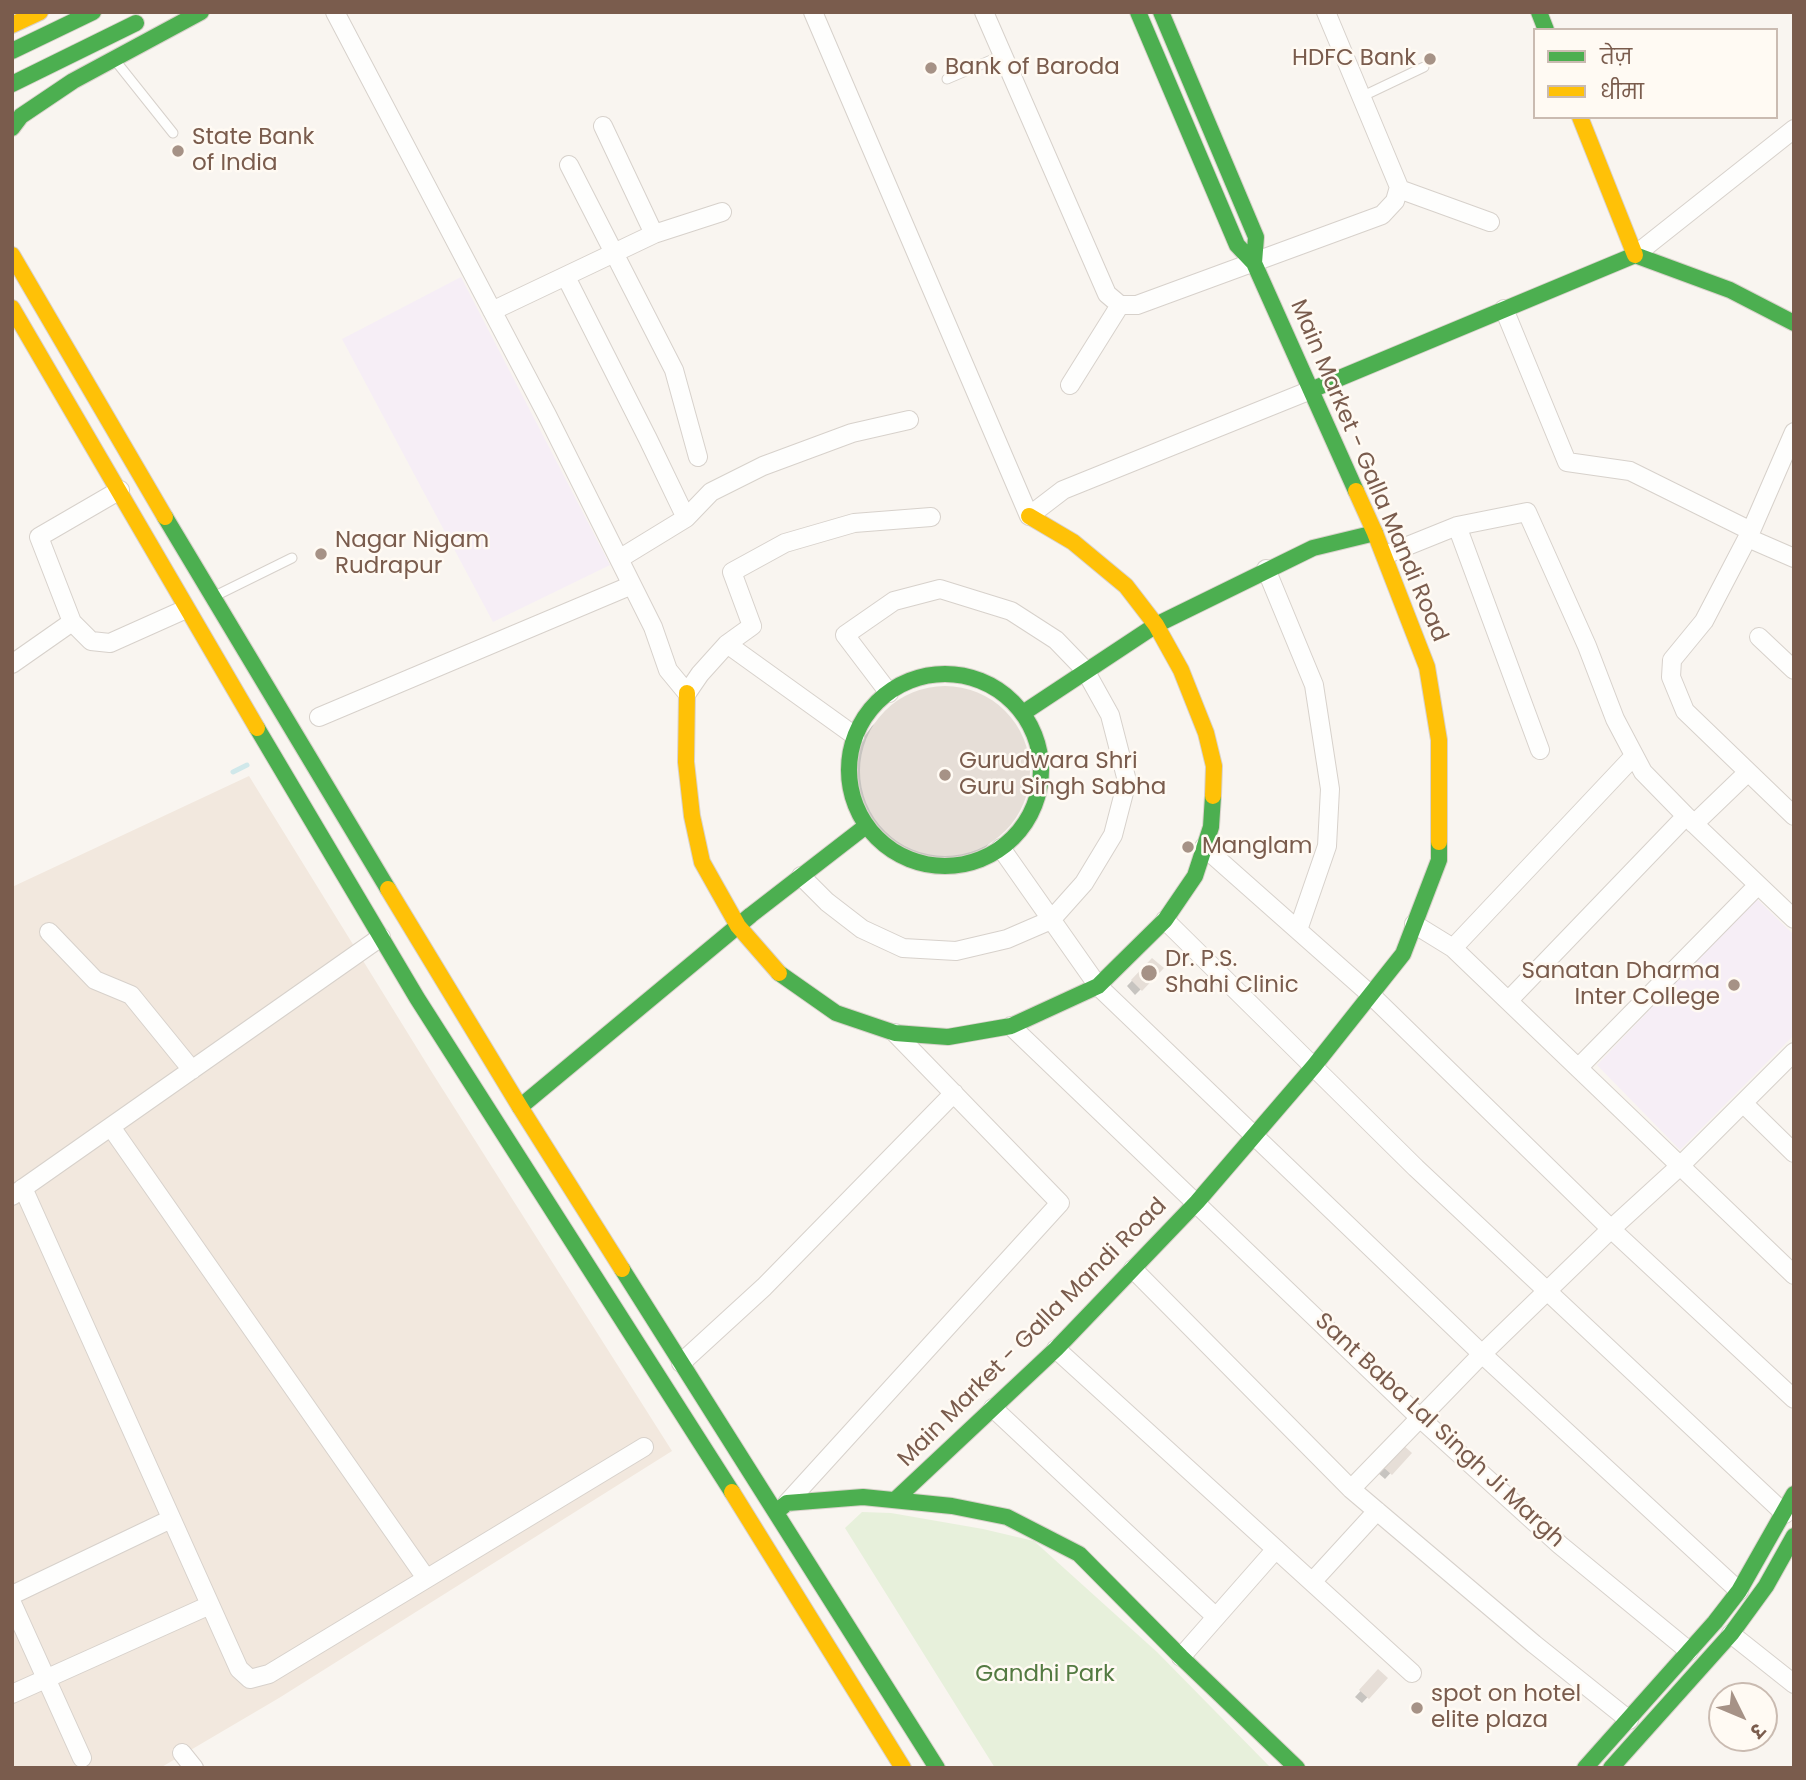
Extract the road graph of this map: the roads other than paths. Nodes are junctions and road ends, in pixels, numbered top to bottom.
1 (40, 12) edge
2 (93, 12) edge
3 (201, 12) edge
4 (335, 12) edge
5 (813, 12) edge
6 (985, 12) edge
7 (1138, 12) edge
8 (1161, 12) edge
9 (1326, 12) edge
10 (149, 16) dead end
11 (12, 25) edge
12 (104, 39) junction
13 (12, 51) edge
14 (1003, 55) junction
15 (115, 60) junction
16 (1424, 67) dead end
17 (947, 79) dead end
18 (12, 85) edge
19 (1361, 97) junction
20 (1581, 119) edge
21 (603, 126) dead end
22 (12, 128) edge
23 (1794, 129) edge
24 (173, 134) dead end
25 (569, 165) dead end
26 (1399, 189) junction
27 (722, 212) dead end
28 (1490, 222) dead end
29 (654, 234) junction
30 (615, 254) junction
31 (12, 255) edge
32 (1635, 255) junction
33 (1254, 264) junction
34 (566, 277) junction
35 (1119, 304) junction
36 (12, 307) edge
37 (1504, 309) junction
38 (492, 312) junction
39 (1794, 323) edge
40 (70, 355) junction
41 (49, 367) junction
42 (1070, 385) dead end
43 (1311, 390) junction
44 (909, 420) dead end
45 (1794, 432) edge
46 (698, 457) dead end
47 (120, 490) junction
48 (1029, 516) junction
49 (931, 517) dead end
50 (685, 518) junction
51 (1457, 526) junction
52 (1375, 533) junction
53 (1749, 535) junction
54 (1385, 555) junction
55 (292, 558) dead end
56 (1794, 558) edge
57 (619, 559) junction
58 (1266, 569) junction
59 (632, 585) junction
60 (212, 597) junction
61 (186, 609) junction
62 (72, 622) junction
63 (1156, 625) junction
64 (1759, 637) dead end
65 (727, 644) junction
66 (12, 664) edge
67 (1085, 670) junction
68 (1794, 670) edge
69 (687, 693) junction
70 (889, 693) junction
71 (1023, 713) junction
72 (319, 717) dead end
73 (855, 736) junction
74 (1539, 750) dead end
75 (1634, 756) junction
76 (1747, 773) junction
77 (1794, 816) edge
78 (1690, 820) junction
79 (866, 826) junction
80 (1204, 847) junction
81 (1001, 848) junction
82 (801, 876) junction
83 (1758, 885) junction
84 (1794, 919) edge
85 (1051, 920) junction
86 (1165, 920) junction
87 (1414, 924) junction
88 (738, 926) junction
89 (1298, 930) junction
90 (49, 932) dead end
91 (381, 937) junction
92 (1453, 948) junction
93 (445, 983) junction
94 (1098, 986) junction
95 (1371, 995) junction
96 (417, 998) junction
97 (1510, 1000) junction
98 (1011, 1026) junction
99 (895, 1033) junction
100 (1794, 1052) edge
101 (1314, 1066) junction
102 (1579, 1068) junction
103 (192, 1070) junction
104 (954, 1093) junction
105 (1743, 1103) junction
106 (520, 1107) junction
107 (495, 1123) junction
108 (111, 1127) junction
109 (1254, 1136) junction
110 (1794, 1153) edge
111 (1680, 1166) junction
112 (18, 1192) edge
113 (1197, 1202) junction
114 (1611, 1229) junction
115 (1133, 1269) junction
116 (1794, 1275) edge
117 (1546, 1291) junction
118 (1056, 1349) junction
119 (1482, 1354) junction
120 (681, 1363) junction
121 (1794, 1399) edge
122 (993, 1408) junction
123 (1420, 1418) junction
124 (644, 1447) dead end
125 (1351, 1489) junction
126 (1794, 1494) edge
127 (897, 1499) junction
128 (781, 1508) junction
129 (1377, 1511) junction
130 (1789, 1518) edge
131 (171, 1519) junction
132 (754, 1525) junction
133 (1794, 1536) edge
134 (1276, 1549) junction
135 (426, 1578) junction
136 (1312, 1582) junction
137 (1739, 1591) junction
138 (12, 1595) edge
139 (12, 1603) edge
140 (210, 1605) junction
141 (1754, 1605) junction
142 (1216, 1617) junction
143 (1715, 1622) junction
144 (1731, 1634) junction
145 (1689, 1651) junction
146 (1181, 1657) junction
147 (1705, 1664) junction
148 (1412, 1673) dead end
149 (47, 1678) junction
150 (1794, 1684) edge
151 (12, 1694) edge
152 (1629, 1720) junction
153 (1645, 1732) junction
154 (182, 1753) dead end
155 (82, 1758) dead end
156 (194, 1768) edge
157 (903, 1768) edge
158 (937, 1768) edge
159 (1297, 1768) edge
160 (1585, 1768) edge
161 (1611, 1768) edge

1 - 11 main road
2 - 13 main road
3 - 15 main road
4 - 38 street
5 - 48 street
6 - 14 street
7 - 33 main road, Main Market - Galla Mandi Road
8 - 33 main road, Main Market - Galla Mandi Road
9 - 19 street
10 - 12 main road
12 - 15 main road
12 - 18 main road
14 - 17 lane
14 - 35 street
15 - 22 main road
15 - 24 lane
16 - 19 lane
19 - 26 street
20 - 32 main road
21 - 29 street
23 - 32 street
25 - 30 street
26 - 28 street
26 - 33 street
27 - 29 street
29 - 30 street
30 - 34 street
30 - 46 street
31 - 40 main road
32 - 37 main road
32 - 39 main road
33 - 35 street
33 - 43 main road, Main Market - Galla Mandi Road
34 - 38 street
34 - 50 street
35 - 42 street
36 - 41 main road
37 - 43 main road
37 - 53 street
38 - 57 street
40 - 41 main road
40 - 60 main road
41 - 47 main road
43 - 48 street
43 - 52 main road, Main Market - Galla Mandi Road
44 - 50 street
45 - 53 street
47 - 61 main road
47 - 62 street
48 - 63 main road
49 - 65 street
50 - 57 street
51 - 54 street
51 - 74 street
51 - 75 street
52 - 54 main road, Main Market - Galla Mandi Road
52 - 58 main road
53 - 56 street
53 - 76 street
54 - 87 main road, Main Market - Galla Mandi Road
55 - 60 lane
57 - 59 street
58 - 63 main road
58 - 89 street
59 - 69 street
59 - 72 street
60 - 61 main road
60 - 93 main road
61 - 62 street
61 - 91 main road
62 - 66 street
63 - 67 main road
63 - 80 main road
64 - 68 street
65 - 69 street
65 - 73 street
67 - 70 street
67 - 71 main road
67 - 85 street
69 - 88 main road
70 - 71 main road
70 - 73 main road
71 - 81 main road
73 - 79 main road
75 - 78 street
75 - 92 street
76 - 77 street
76 - 78 street
78 - 83 street
78 - 97 street
79 - 81 main road
79 - 82 main road
80 - 86 main road
80 - 89 street
81 - 85 street
82 - 85 street
82 - 88 main road
83 - 84 street
83 - 102 street
85 - 94 street
86 - 94 main road
86 - 101 street
87 - 92 street
87 - 95 main road, Main Market - Galla Mandi Road
88 - 99 main road
88 - 106 main road
89 - 95 street
90 - 103 street
91 - 96 main road
91 - 103 street
92 - 97 street
93 - 96 main road
93 - 106 main road
94 - 98 main road
94 - 109 street
95 - 101 main road, Main Market - Galla Mandi Road
95 - 114 street
96 - 107 main road
97 - 102 street
98 - 99 main road
98 - 113 street, Sant Baba Lal Singh Ji Margh
99 - 104 street
100 - 105 street
101 - 109 main road, Main Market - Galla Mandi Road
101 - 117 street
102 - 111 street
103 - 108 street
104 - 120 street
104 - 128 street
105 - 110 street
105 - 111 street
106 - 107 main road
106 - 120 main road
107 - 132 main road
108 - 112 street
108 - 135 street
109 - 113 main road, Main Market - Galla Mandi Road
109 - 119 street
111 - 114 street
111 - 116 street
112 - 131 street
113 - 115 main road, Main Market - Galla Mandi Road
113 - 123 street, Sant Baba Lal Singh Ji Margh
114 - 117 street
114 - 121 street
115 - 118 main road, Main Market - Galla Mandi Road
115 - 125 street
117 - 119 street
117 - 130 street
118 - 122 main road, Main Market - Galla Mandi Road
118 - 134 street
119 - 123 street
119 - 137 street
120 - 128 main road
122 - 127 main road, Main Market - Galla Mandi Road
122 - 142 street
123 - 125 street
123 - 145 street, Sant Baba Lal Singh Ji Margh
124 - 135 street
125 - 129 street
126 - 130 main road
127 - 128 main road
127 - 146 main road
128 - 132 main road
128 - 158 main road
129 - 136 street
129 - 152 street
130 - 137 main road
131 - 138 street
131 - 140 street
132 - 157 main road
133 - 141 main road
134 - 136 street
134 - 142 street
135 - 140 street
136 - 148 street
137 - 141 main road
137 - 143 main road
139 - 149 street
140 - 149 street
141 - 144 main road
142 - 146 street
143 - 144 main road
143 - 145 main road
144 - 147 main road
144 - 150 street
145 - 147 main road
145 - 152 main road
146 - 159 main road
147 - 153 main road
149 - 151 street
149 - 155 street
152 - 153 main road
152 - 160 main road
153 - 161 main road
154 - 156 street

